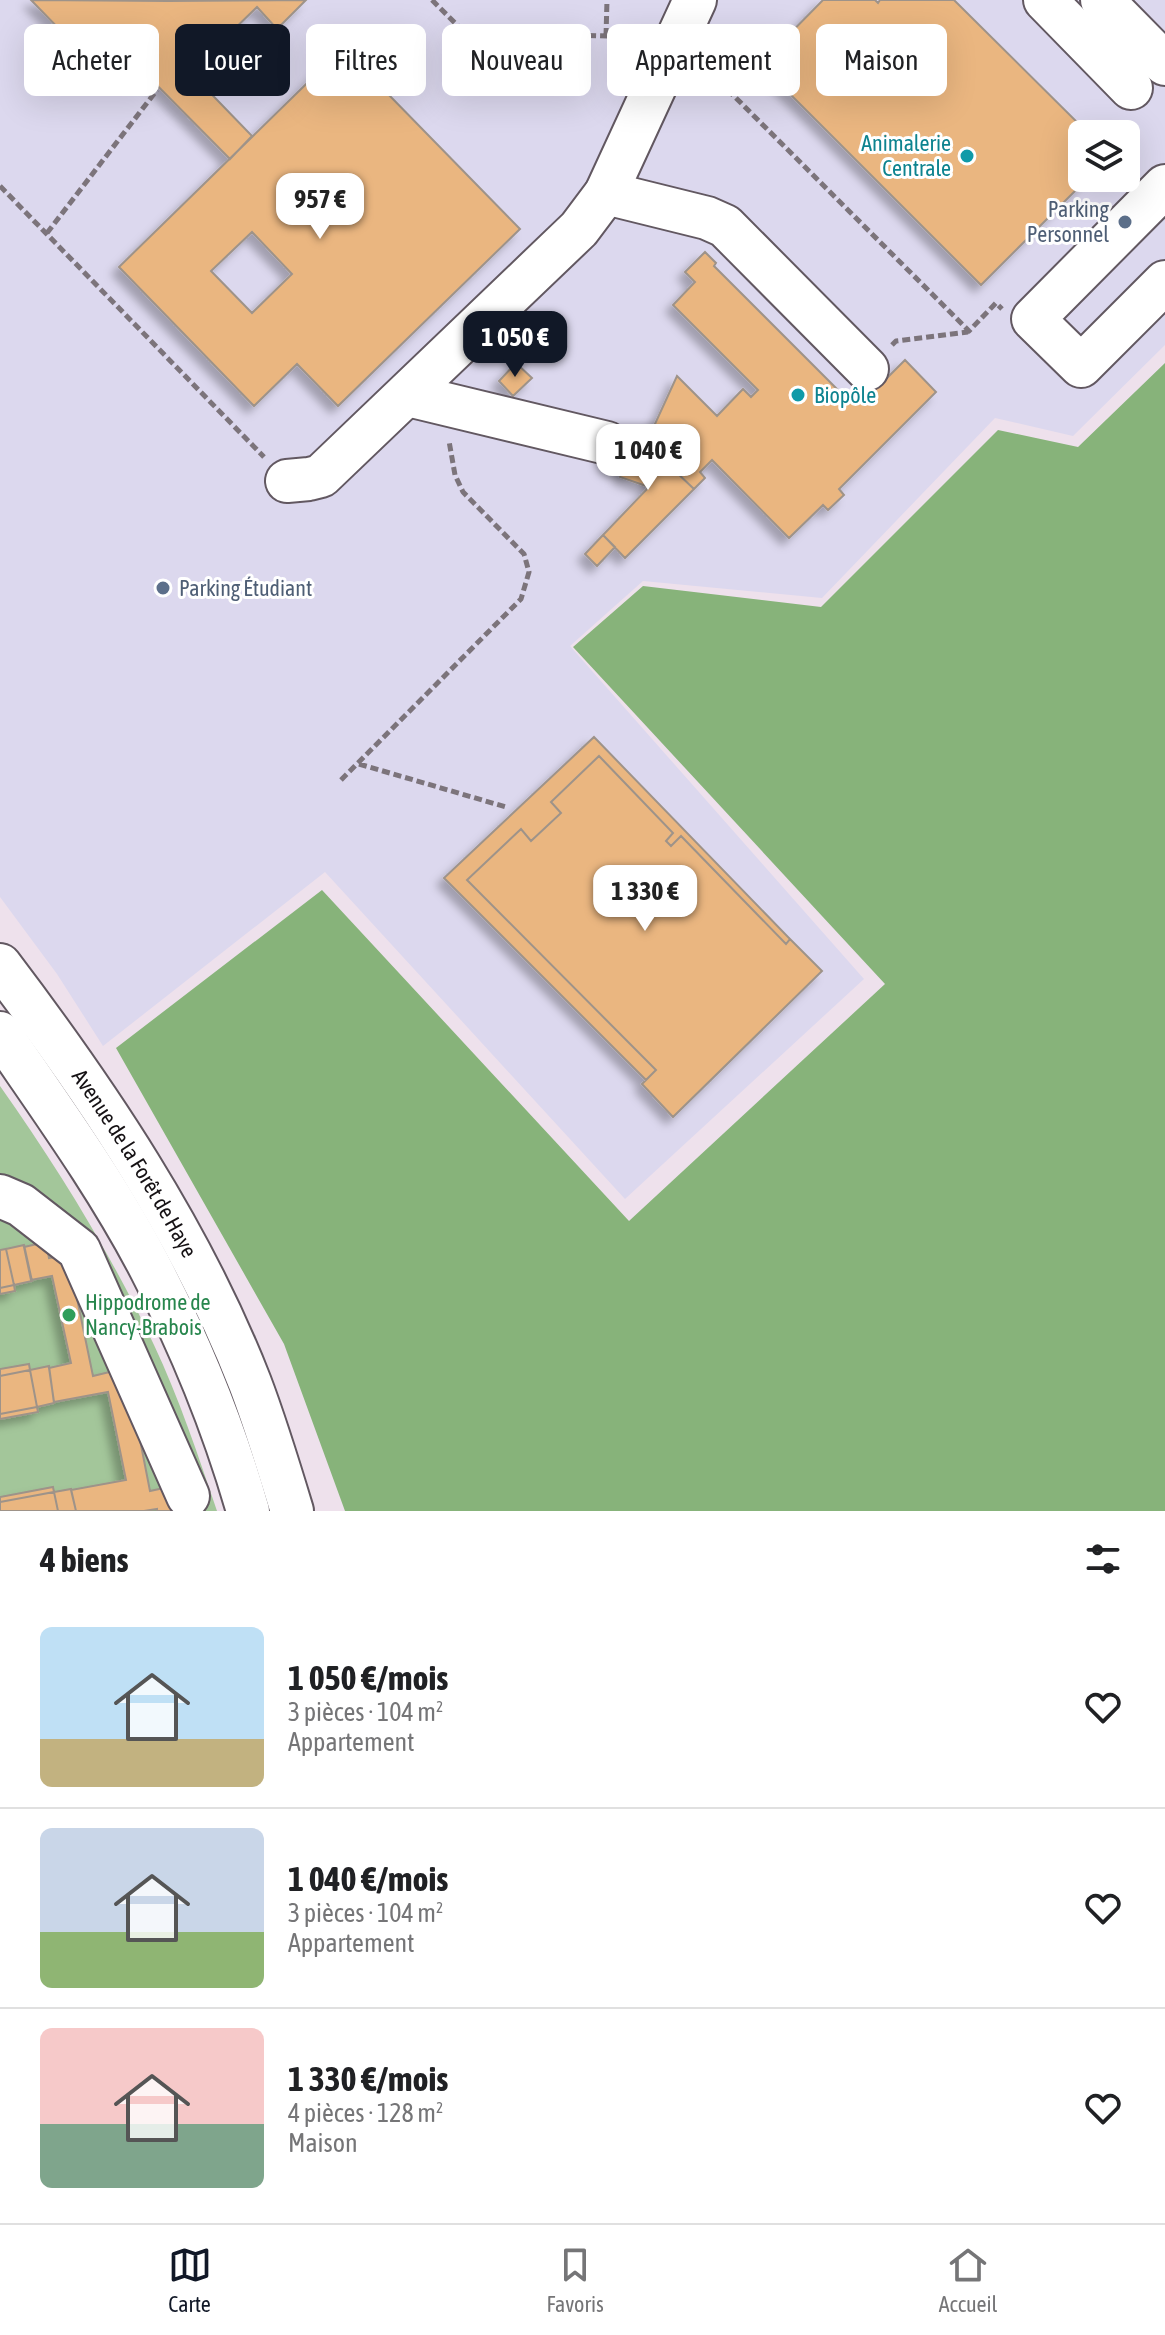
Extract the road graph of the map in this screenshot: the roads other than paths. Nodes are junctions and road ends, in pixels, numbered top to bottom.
1 (695, 0) edge
2 (1045, 0) edge
3 (1120, 6) edge
4 (1165, 64) edge
5 (1131, 88) dead end
6 (1165, 186) edge
7 (606, 193) junction
8 (1165, 282) edge
9 (867, 369) road end
10 (408, 395) junction
11 (607, 443) dead end
12 (287, 481) road end
13 (0, 965) edge
14 (0, 1033) edge
15 (0, 1196) edge
16 (188, 1496) dead end
17 (248, 1511) edge
18 (292, 1511) edge

1 - 7 street
2 - 5 street
3 - 4 street
6 - 8 street
7 - 9 street
7 - 10 street
10 - 11 street
10 - 12 street
13 - 18 street, Avenue de la Forêt de Haye
14 - 17 street, Avenue de la Forêt de Haye
15 - 16 street

